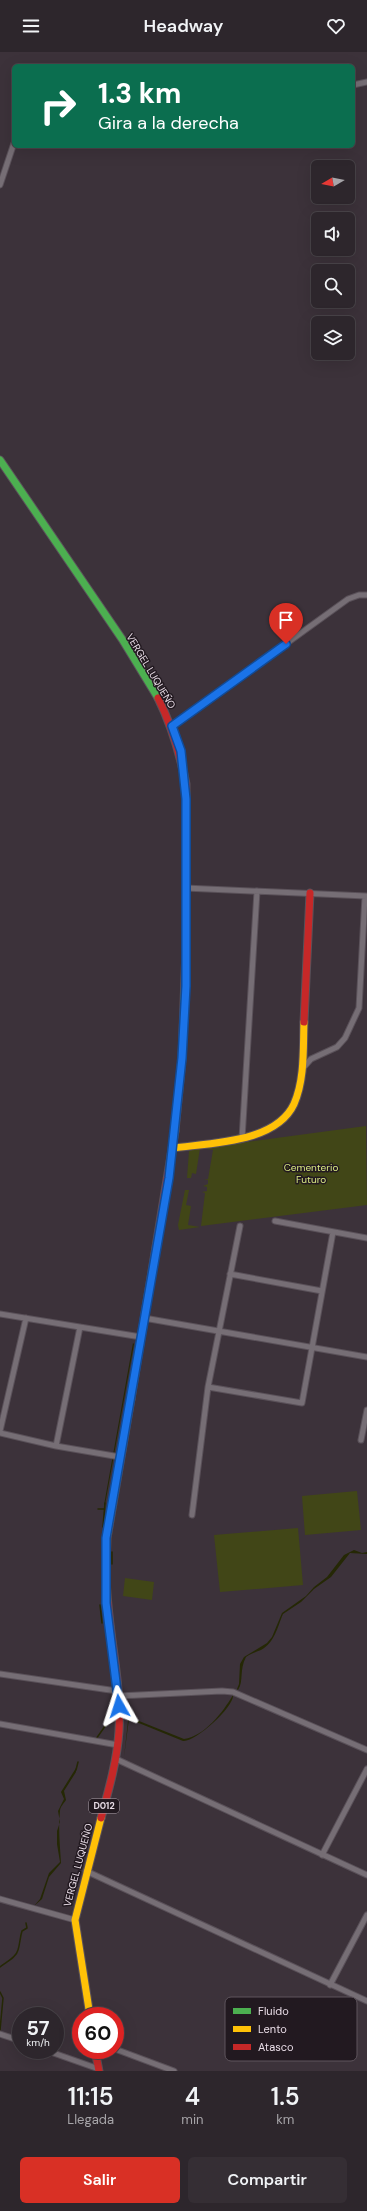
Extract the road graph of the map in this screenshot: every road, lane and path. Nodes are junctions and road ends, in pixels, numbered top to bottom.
1 (367, 82) edge
2 (355, 85) edge
3 (12, 148) edge
4 (0, 185) edge
5 (0, 460) edge
6 (367, 595) edge
7 (172, 726) junction
8 (185, 888) junction
9 (257, 891) junction
10 (310, 893) junction
11 (366, 896) edge
12 (302, 1070) junction
13 (242, 1139) junction
14 (173, 1148) junction
15 (275, 1221) dead end
16 (240, 1226) dead end
17 (333, 1232) junction
18 (367, 1238) edge
19 (230, 1274) junction
20 (322, 1291) junction
21 (0, 1314) edge
22 (26, 1318) junction
23 (144, 1318) junction
24 (80, 1327) junction
25 (219, 1331) junction
26 (141, 1337) junction
27 (312, 1348) junction
28 (367, 1357) edge
29 (208, 1387) junction
30 (367, 1410) edge
31 (0, 1432) edge
32 (361, 1440) dead end
33 (56, 1446) junction
34 (116, 1456) junction
35 (192, 1514) dead end
36 (0, 1674) edge
37 (118, 1694) junction
38 (0, 1724) edge
39 (118, 1745) junction
40 (367, 1750) edge
41 (116, 1759) junction
42 (367, 1769) edge
43 (322, 1854) junction
44 (86, 1871) junction
45 (367, 1875) edge
46 (0, 1899) edge
47 (367, 1915) edge
48 (75, 1920) junction
49 (330, 1985) junction
50 (356, 1997) edge
51 (357, 1997) edge
52 (367, 2002) edge
53 (88, 2007) edge
54 (0, 2034) edge
55 (12, 2038) edge
56 (124, 2052) edge
57 (64, 2057) edge
58 (97, 2059) edge
59 (100, 2070) edge
60 (174, 2071) edge

1 - 2 street
3 - 4 street
5 - 7 main road, VERGEL LUQUEÑO / D012
6 - 7 street
7 - 8 main road, VERGEL LUQUEÑO / D012
8 - 9 street
8 - 14 main road, VERGEL LUQUEÑO / D012
9 - 10 street
9 - 13 street
10 - 11 street
10 - 12 main road
11 - 12 street
12 - 13 main road
13 - 14 main road
14 - 23 main road, VERGEL LUQUEÑO / D012
15 - 17 street
16 - 19 street
17 - 18 street
17 - 20 street
19 - 20 street
19 - 25 street
20 - 27 street
21 - 22 street
22 - 24 street
22 - 31 street
23 - 25 street
23 - 26 main road, VERGEL LUQUEÑO / D012
24 - 26 street
24 - 33 street
25 - 27 street
25 - 29 street
26 - 34 main road, VERGEL LUQUEÑO / D012
27 - 28 street
27 - 29 street
29 - 35 street
30 - 32 street
31 - 33 street
33 - 34 street
34 - 37 main road, VERGEL LUQUEÑO / D012
36 - 37 street
37 - 39 main road, VERGEL LUQUEÑO / D012
37 - 40 street
38 - 39 street
39 - 41 main road, VERGEL LUQUEÑO / D012
41 - 43 street
41 - 44 main road, VERGEL LUQUEÑO / D012
42 - 43 street
43 - 45 street
44 - 48 main road, VERGEL LUQUEÑO / D012
44 - 49 street
46 - 48 street
47 - 49 street
48 - 53 main road, VERGEL LUQUEÑO / D012
49 - 50 street
51 - 52 street
54 - 55 street
56 - 60 street
57 - 59 street
58 - 59 main road

